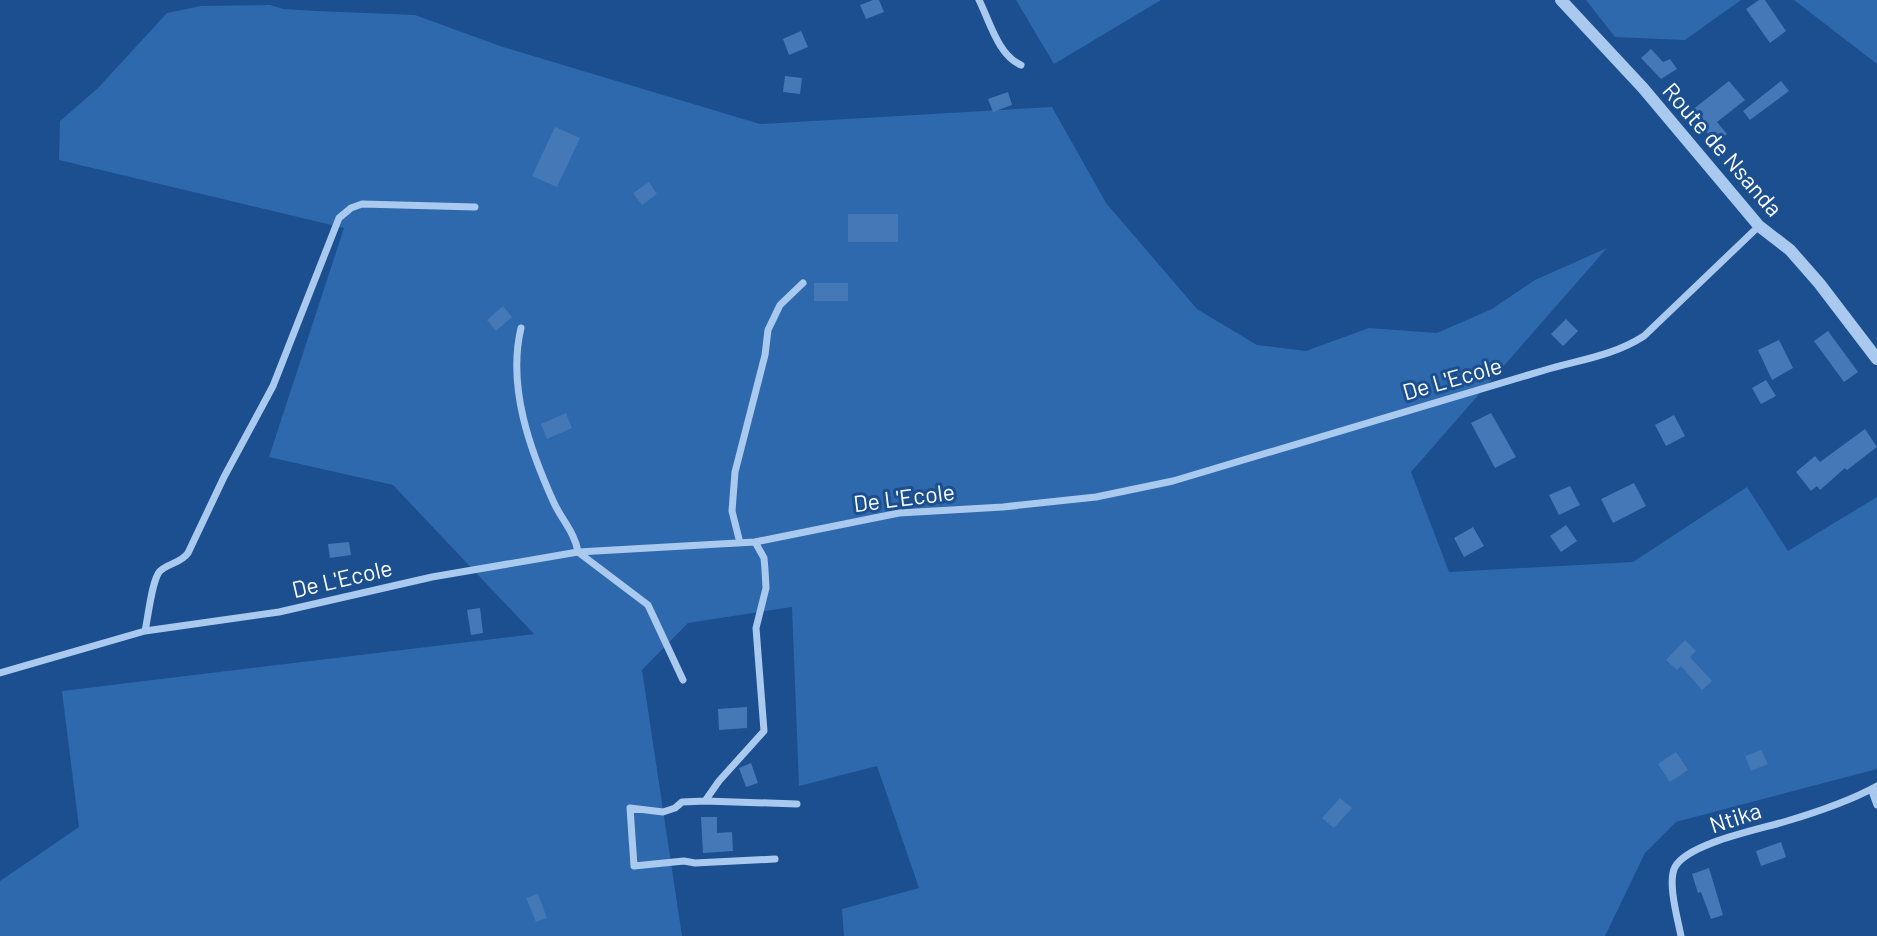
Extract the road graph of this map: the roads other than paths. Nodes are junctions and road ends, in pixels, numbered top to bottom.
1 (979, 0) edge
2 (1561, 0) edge
3 (1021, 65) dead end
4 (475, 206) dead end
5 (1759, 226) junction
6 (803, 283) dead end
7 (521, 328) dead end
8 (1877, 359) edge
9 (740, 542) junction
10 (755, 542) junction
11 (578, 552) junction
12 (145, 631) junction
13 (0, 673) edge
14 (682, 680) dead end
15 (1877, 788) edge
16 (705, 801) junction
17 (797, 804) dead end
18 (1877, 805) edge
19 (775, 859) dead end
20 (1681, 936) edge

1 - 3 street
2 - 5 street, Route de Nsanda
4 - 12 street
5 - 8 street, Route de Nsanda
5 - 10 street, De L'Ecole
6 - 9 street
7 - 11 street
9 - 10 street, De L'Ecole
9 - 11 street, De L'Ecole
10 - 16 street
11 - 12 street, De L'Ecole
11 - 14 street
12 - 13 street, De L'Ecole
15 - 18 street
15 - 20 street, Ntika
16 - 17 street
16 - 19 street

